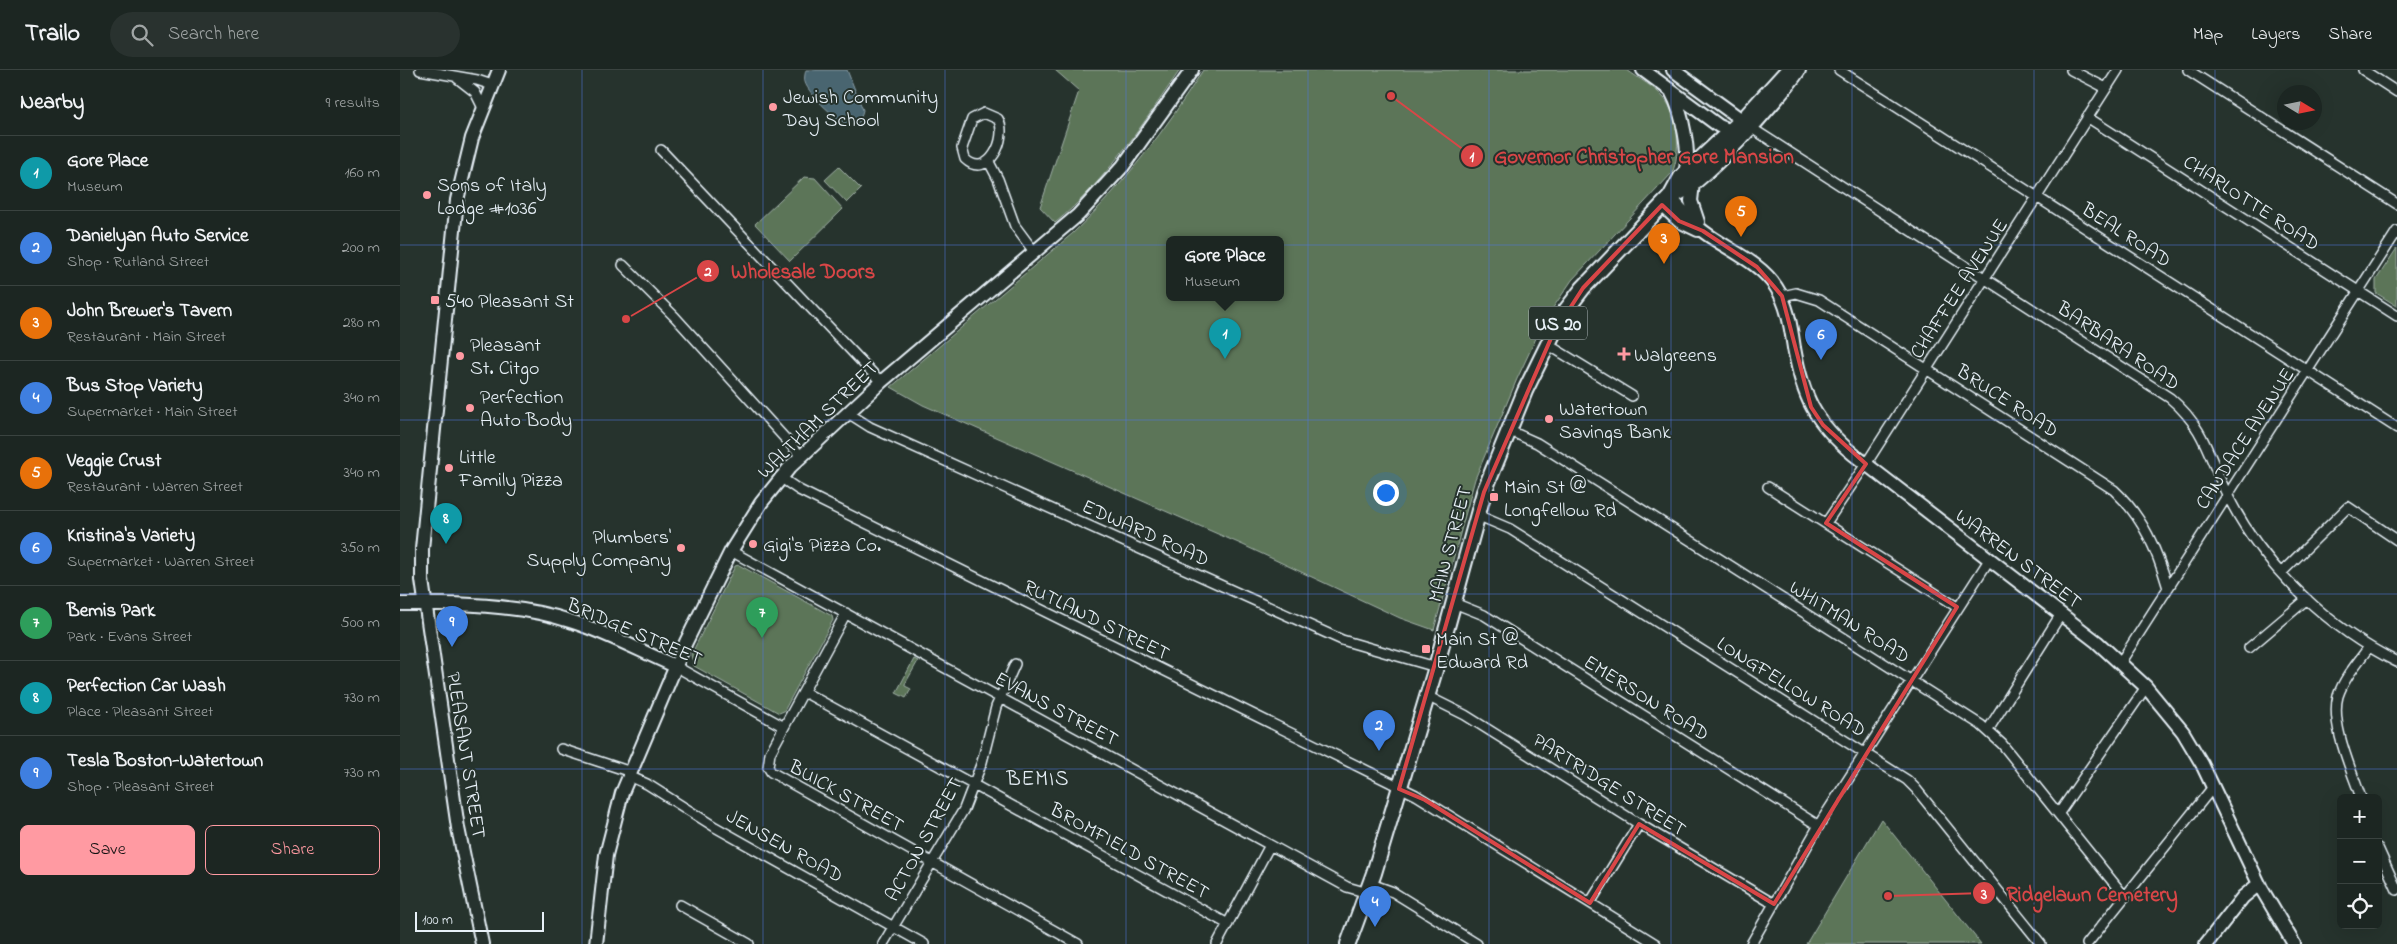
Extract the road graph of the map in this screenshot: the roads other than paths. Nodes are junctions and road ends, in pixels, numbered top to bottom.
1 (420, 70) edge
2 (499, 70) edge
3 (1192, 70) edge
4 (1643, 70) edge
5 (1673, 70) edge
6 (1788, 70) edge
7 (1798, 70) edge
8 (1839, 70) edge
9 (2071, 70) edge
10 (2118, 70) edge
11 (2188, 70) edge
12 (2363, 70) edge
13 (453, 76) junction
14 (492, 85) junction
15 (2106, 88) junction
16 (1671, 91) junction
17 (2397, 92) edge
18 (482, 108) junction
19 (2087, 117) junction
20 (1746, 124) junction
21 (1731, 131) junction
22 (661, 150) dead end
23 (989, 162) junction
24 (1689, 178) junction
25 (2037, 197) junction
26 (1666, 201) junction
27 (2397, 204) edge
28 (1703, 231) junction
29 (2397, 231) edge
30 (1035, 253) junction
31 (623, 265) dead end
32 (1985, 278) junction
33 (2358, 291) junction
34 (1782, 296) junction
35 (2397, 316) edge
36 (1548, 344) junction
37 (1927, 369) junction
38 (2307, 371) junction
39 (881, 382) junction
40 (1632, 396) dead end
41 (848, 413) junction
42 (2397, 428) edge
43 (1508, 430) junction
44 (801, 456) junction
45 (1866, 464) junction
46 (780, 477) junction
47 (1768, 486) dead end
48 (2228, 496) junction
49 (1477, 515) junction
50 (1826, 523) junction
51 (2397, 540) edge
52 (731, 551) junction
53 (1989, 560) junction
54 (2281, 573) junction
55 (2168, 588) junction
56 (2307, 599) junction
57 (426, 603) junction
58 (1454, 603) junction
59 (400, 604) edge
60 (1957, 607) junction
61 (846, 613) junction
62 (2061, 614) junction
63 (2369, 646) junction
64 (2249, 648) dead end
65 (2120, 662) junction
66 (2397, 662) edge
67 (1015, 664) dead end
68 (675, 666) junction
69 (1436, 667) junction
70 (1911, 680) junction
71 (2146, 687) junction
72 (804, 692) junction
73 (1427, 696) junction
74 (1000, 697) junction
75 (784, 727) junction
76 (1988, 730) junction
77 (561, 749) dead end
78 (1865, 753) junction
79 (630, 774) junction
80 (975, 784) junction
81 (2213, 787) junction
82 (1399, 789) junction
83 (2360, 794) edge
84 (2059, 814) junction
85 (1639, 824) junction
86 (1818, 826) junction
87 (1270, 845) junction
88 (2382, 857) edge
89 (933, 863) junction
90 (2259, 884) junction
91 (1369, 889) junction
92 (2397, 890) edge
93 (2125, 897) junction
94 (1590, 903) junction
95 (1774, 904) junction
96 (680, 905) dead end
97 (1228, 924) junction
98 (894, 927) junction
99 (482, 944) edge
100 (596, 944) edge
101 (749, 944) edge
102 (883, 944) edge
103 (924, 944) edge
104 (1078, 944) edge
105 (1217, 944) edge
106 (1348, 944) edge
107 (1477, 944) edge
108 (1656, 944) edge
109 (1751, 944) edge
110 (2041, 944) edge
111 (2087, 944) edge
112 (2206, 944) edge
113 (2294, 944) edge

1 - 13 street
2 - 14 street, PLEASANT STREET
3 - 30 street, WALTHAM STREET
4 - 16 street
5 - 20 street
6 - 20 main road, MAIN STREET / US 20
7 - 20 main road, MAIN STREET / US 20
8 - 25 street, BEAL ROAD
9 - 15 street
10 - 15 street, CHAFFEE AVENUE
11 - 27 street
12 - 17 street
13 - 14 street
13 - 18 street
14 - 18 street, PLEASANT STREET
15 - 19 street, CHAFFEE AVENUE
16 - 21 street
16 - 24 street
18 - 57 street, PLEASANT STREET
19 - 25 street, CHAFFEE AVENUE
19 - 33 street, CHARLOTTE ROAD
20 - 21 main road, MAIN STREET / US 20
20 - 24 main road, MAIN STREET / US 20
20 - 32 street, BARBARA ROAD
21 - 24 main road, MAIN STREET / US 20
22 - 39 street
23 - 23 street
23 - 30 street
24 - 26 main road, MAIN STREET / US 20
24 - 28 street
25 - 32 street, CHAFFEE AVENUE
25 - 38 street, BEAL ROAD
26 - 28 street, WARREN STREET
26 - 36 main road, MAIN STREET / US 20
28 - 34 street, WARREN STREET
29 - 33 street, CANDACE AVENUE
30 - 39 street, WALTHAM STREET
31 - 44 street
32 - 37 street, CHAFFEE AVENUE
32 - 48 street, BARBARA ROAD
33 - 35 street, CHARLOTTE ROAD
33 - 38 street, CANDACE AVENUE
34 - 37 street, BRUCE ROAD
34 - 45 street, WARREN STREET
36 - 40 street
36 - 43 main road, MAIN STREET / US 20
37 - 45 street, CHAFFEE AVENUE
37 - 55 street, BRUCE ROAD
38 - 42 street, BEAL ROAD
38 - 48 street, CANDACE AVENUE
39 - 41 street, WALTHAM STREET
41 - 44 street, WALTHAM STREET
41 - 69 street, EDWARD ROAD
43 - 49 main road, MAIN STREET / US 20
43 - 70 street, WHITMAN ROAD
44 - 46 street, WALTHAM STREET
45 - 50 street, CHAFFEE AVENUE
45 - 53 street, WARREN STREET
46 - 52 street, WALTHAM STREET
46 - 82 street, RUTLAND STREET
47 - 50 street
48 - 54 street, BARBARA ROAD
48 - 55 street, CANDACE AVENUE
49 - 58 main road, MAIN STREET / US 20
49 - 78 street, LONGFELLOW ROAD
50 - 60 street
51 - 54 street
52 - 61 street, EVANS STREET
52 - 68 street, WALTHAM STREET
53 - 60 street
53 - 62 street, WARREN STREET
54 - 56 street, BARBARA ROAD
55 - 65 street, CANDACE AVENUE
56 - 63 street, BARBARA ROAD
56 - 64 street
57 - 59 street, BRIDGE STREET
57 - 68 street, BRIDGE STREET
57 - 99 street, PLEASANT STREET
58 - 69 main road, MAIN STREET / US 20
58 - 86 street, EMERSON ROAD
60 - 70 street
61 - 72 street, BUICK STREET
61 - 74 street, EVANS STREET
62 - 65 street, WARREN STREET
62 - 76 street
63 - 66 street, BARBARA ROAD
63 - 83 street
65 - 71 street, WARREN STREET
67 - 74 street, ACTON STREET
68 - 75 street, BRIDGE STREET
68 - 79 street, WALTHAM STREET
69 - 73 main road, MAIN STREET / US 20
70 - 76 street, WHITMAN ROAD
70 - 78 street
71 - 81 street, WARREN STREET
71 - 84 street
72 - 75 street, BUICK STREET
72 - 80 street, BROMFIELD STREET
73 - 82 main road, MAIN STREET / US 20
73 - 85 street, PARTRIDGE STREET
74 - 80 street, ACTON STREET
74 - 87 street, EVANS STREET
75 - 89 street, BUICK STREET
76 - 84 street, WHITMAN ROAD
77 - 79 street, JENSEN ROAD
78 - 86 street
78 - 110 street, LONGFELLOW ROAD
79 - 98 street, JENSEN ROAD
79 - 100 street, WALTHAM STREET
80 - 89 street, ACTON STREET
80 - 97 street, BROMFIELD STREET
81 - 90 street, WARREN STREET
81 - 93 street
82 - 91 main road, MAIN STREET / US 20
82 - 94 street, RUTLAND STREET
84 - 93 street, WHITMAN ROAD
85 - 94 street
85 - 95 street, PARTRIDGE STREET
86 - 95 street
87 - 91 street, EVANS STREET
87 - 97 street
88 - 92 street
89 - 98 street, ACTON STREET
89 - 104 street, BUICK STREET
90 - 112 street
90 - 113 street, WARREN STREET
91 - 106 main road, MAIN STREET / US 20
91 - 107 street, EVANS STREET
93 - 111 street
94 - 108 street, RUTLAND STREET
95 - 109 street
96 - 101 street
97 - 105 street
98 - 102 street, ACTON STREET
98 - 103 street, JENSEN ROAD

